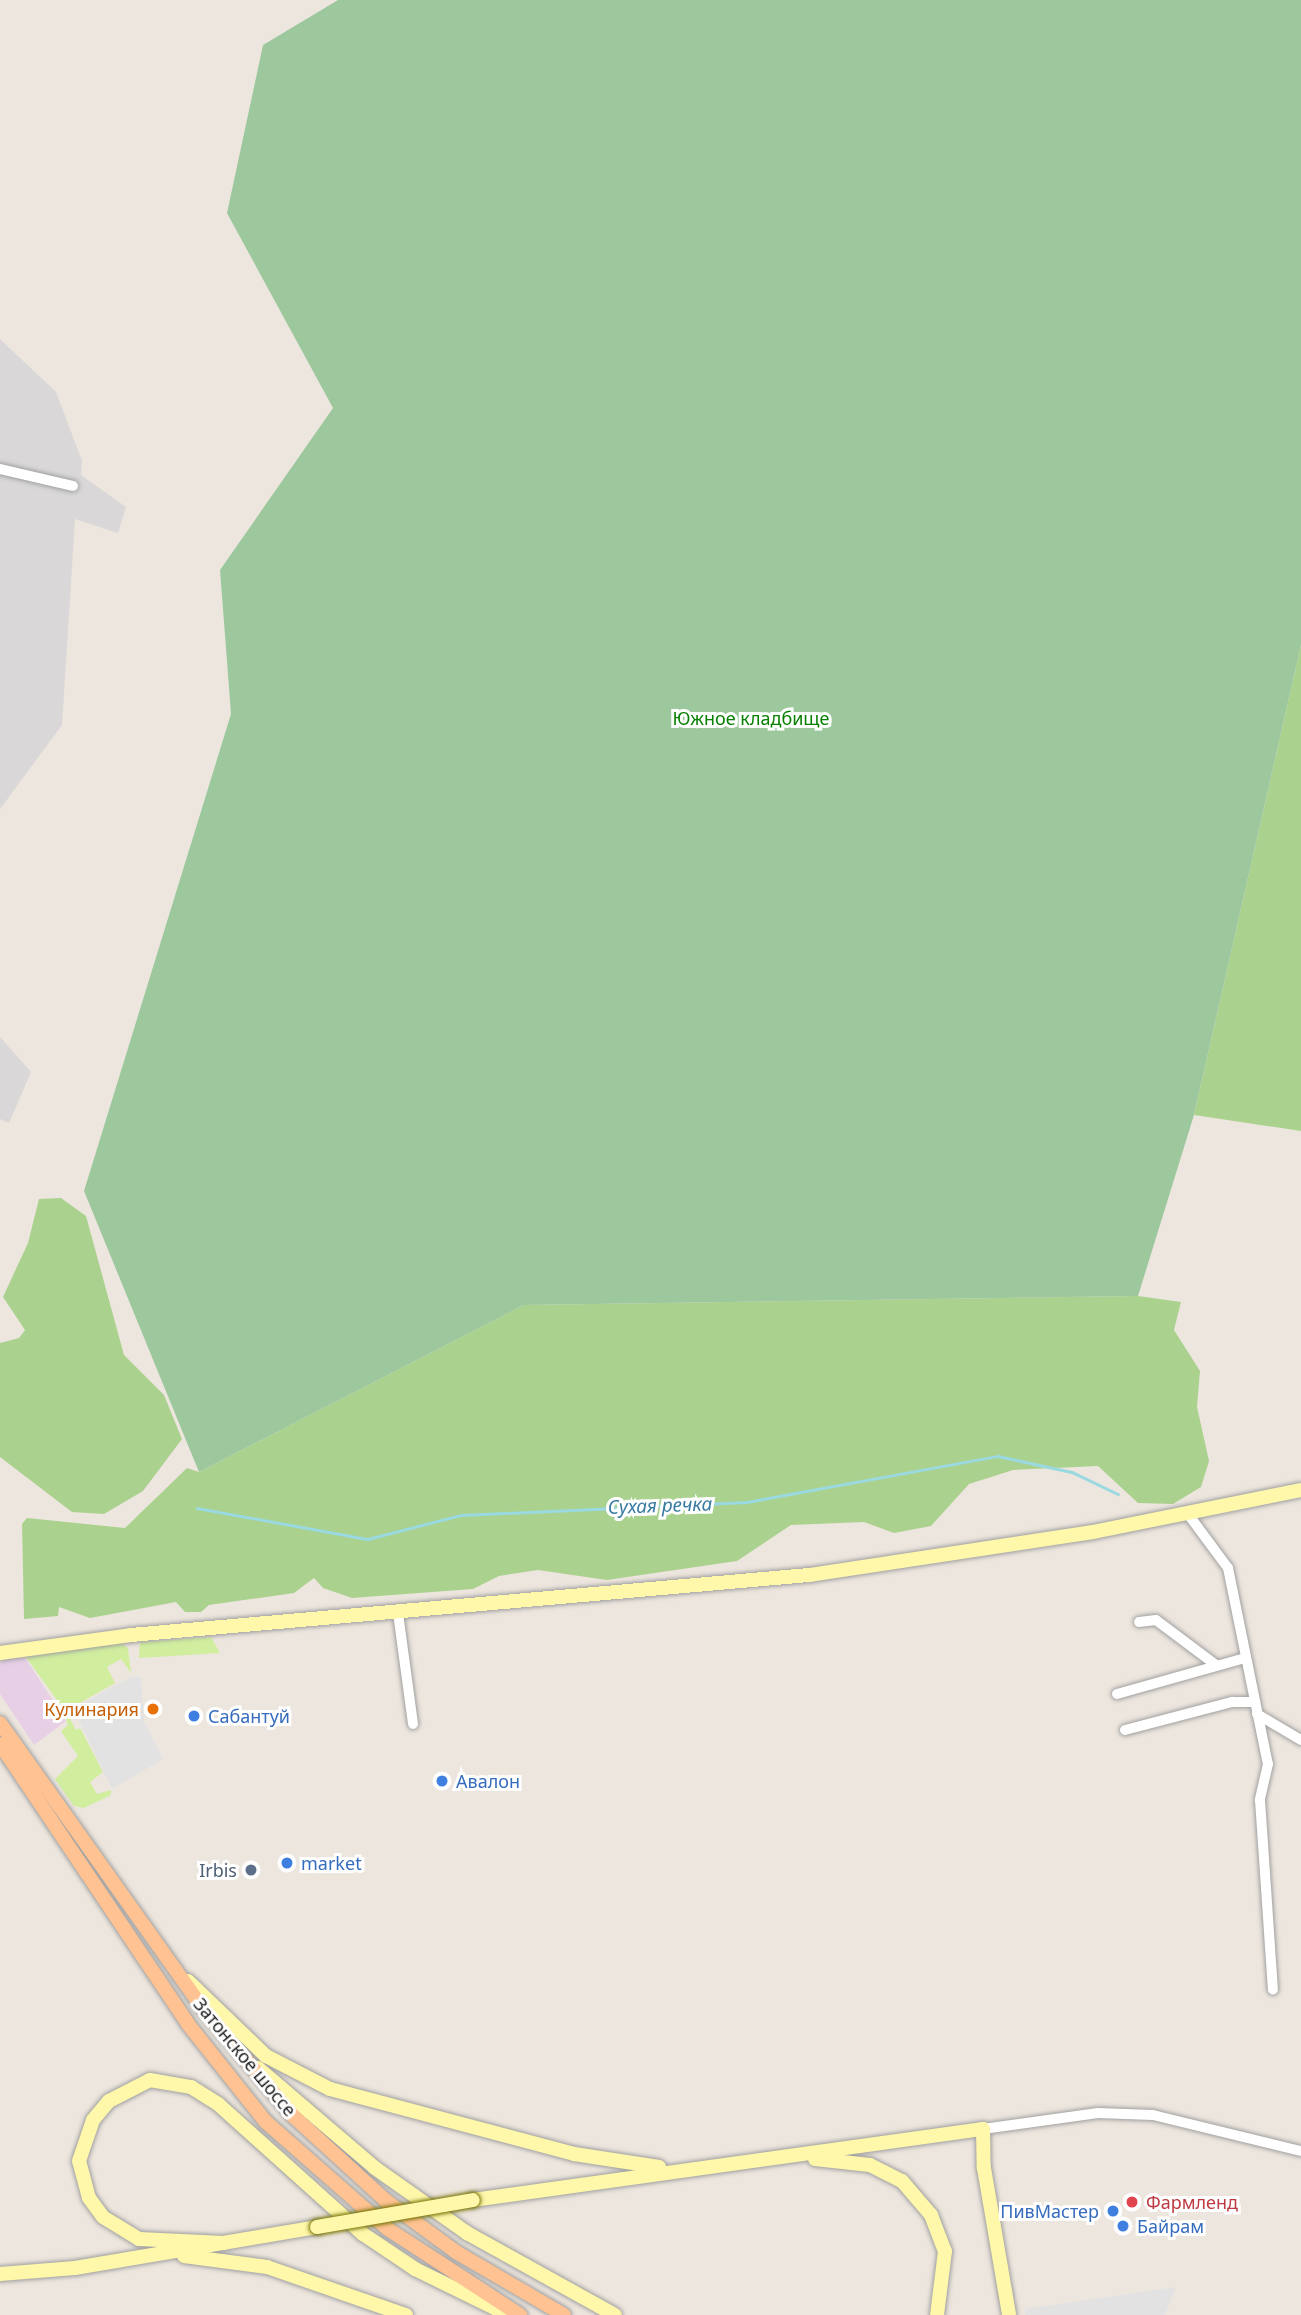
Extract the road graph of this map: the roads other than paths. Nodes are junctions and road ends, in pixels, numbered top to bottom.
1 (0, 469) edge
2 (73, 486) dead end
3 (1301, 1490) edge
4 (1188, 1514) junction
5 (398, 1613) junction
6 (1139, 1622) dead end
7 (0, 1654) edge
8 (1245, 1658) junction
9 (1216, 1665) junction
10 (1117, 1694) dead end
11 (1254, 1702) junction
12 (1257, 1714) junction
13 (0, 1723) edge
14 (413, 1724) dead end
15 (1125, 1730) dead end
16 (1301, 1740) edge
17 (0, 1744) edge
18 (167, 1958) junction
19 (1273, 1990) dead end
20 (232, 2045) junction
21 (984, 2129) junction
22 (1301, 2151) edge
23 (783, 2157) junction
24 (702, 2168) junction
25 (224, 2243) junction
26 (162, 2254) junction
27 (0, 2274) edge
28 (406, 2315) edge
29 (509, 2315) edge
30 (520, 2315) edge
31 (564, 2315) edge
32 (615, 2315) edge
33 (937, 2315) edge
34 (1009, 2315) edge

1 - 2 street
3 - 4 main road
4 - 5 main road
4 - 8 street
5 - 7 main road
5 - 14 street
6 - 9 street
8 - 9 street
8 - 11 street
9 - 10 street
11 - 12 street
11 - 15 street
12 - 16 street
12 - 19 street
13 - 18 main road, Затонское шоссе
17 - 30 main road, Затонское шоссе
18 - 20 main road, Затонское шоссе
18 - 24 main road
20 - 31 main road, Затонское шоссе
20 - 32 main road
21 - 22 street
21 - 23 main road
21 - 34 main road
23 - 24 main road
23 - 33 main road
24 - 25 main road, bridge
25 - 26 main road
25 - 29 main road
26 - 27 main road
26 - 28 main road

